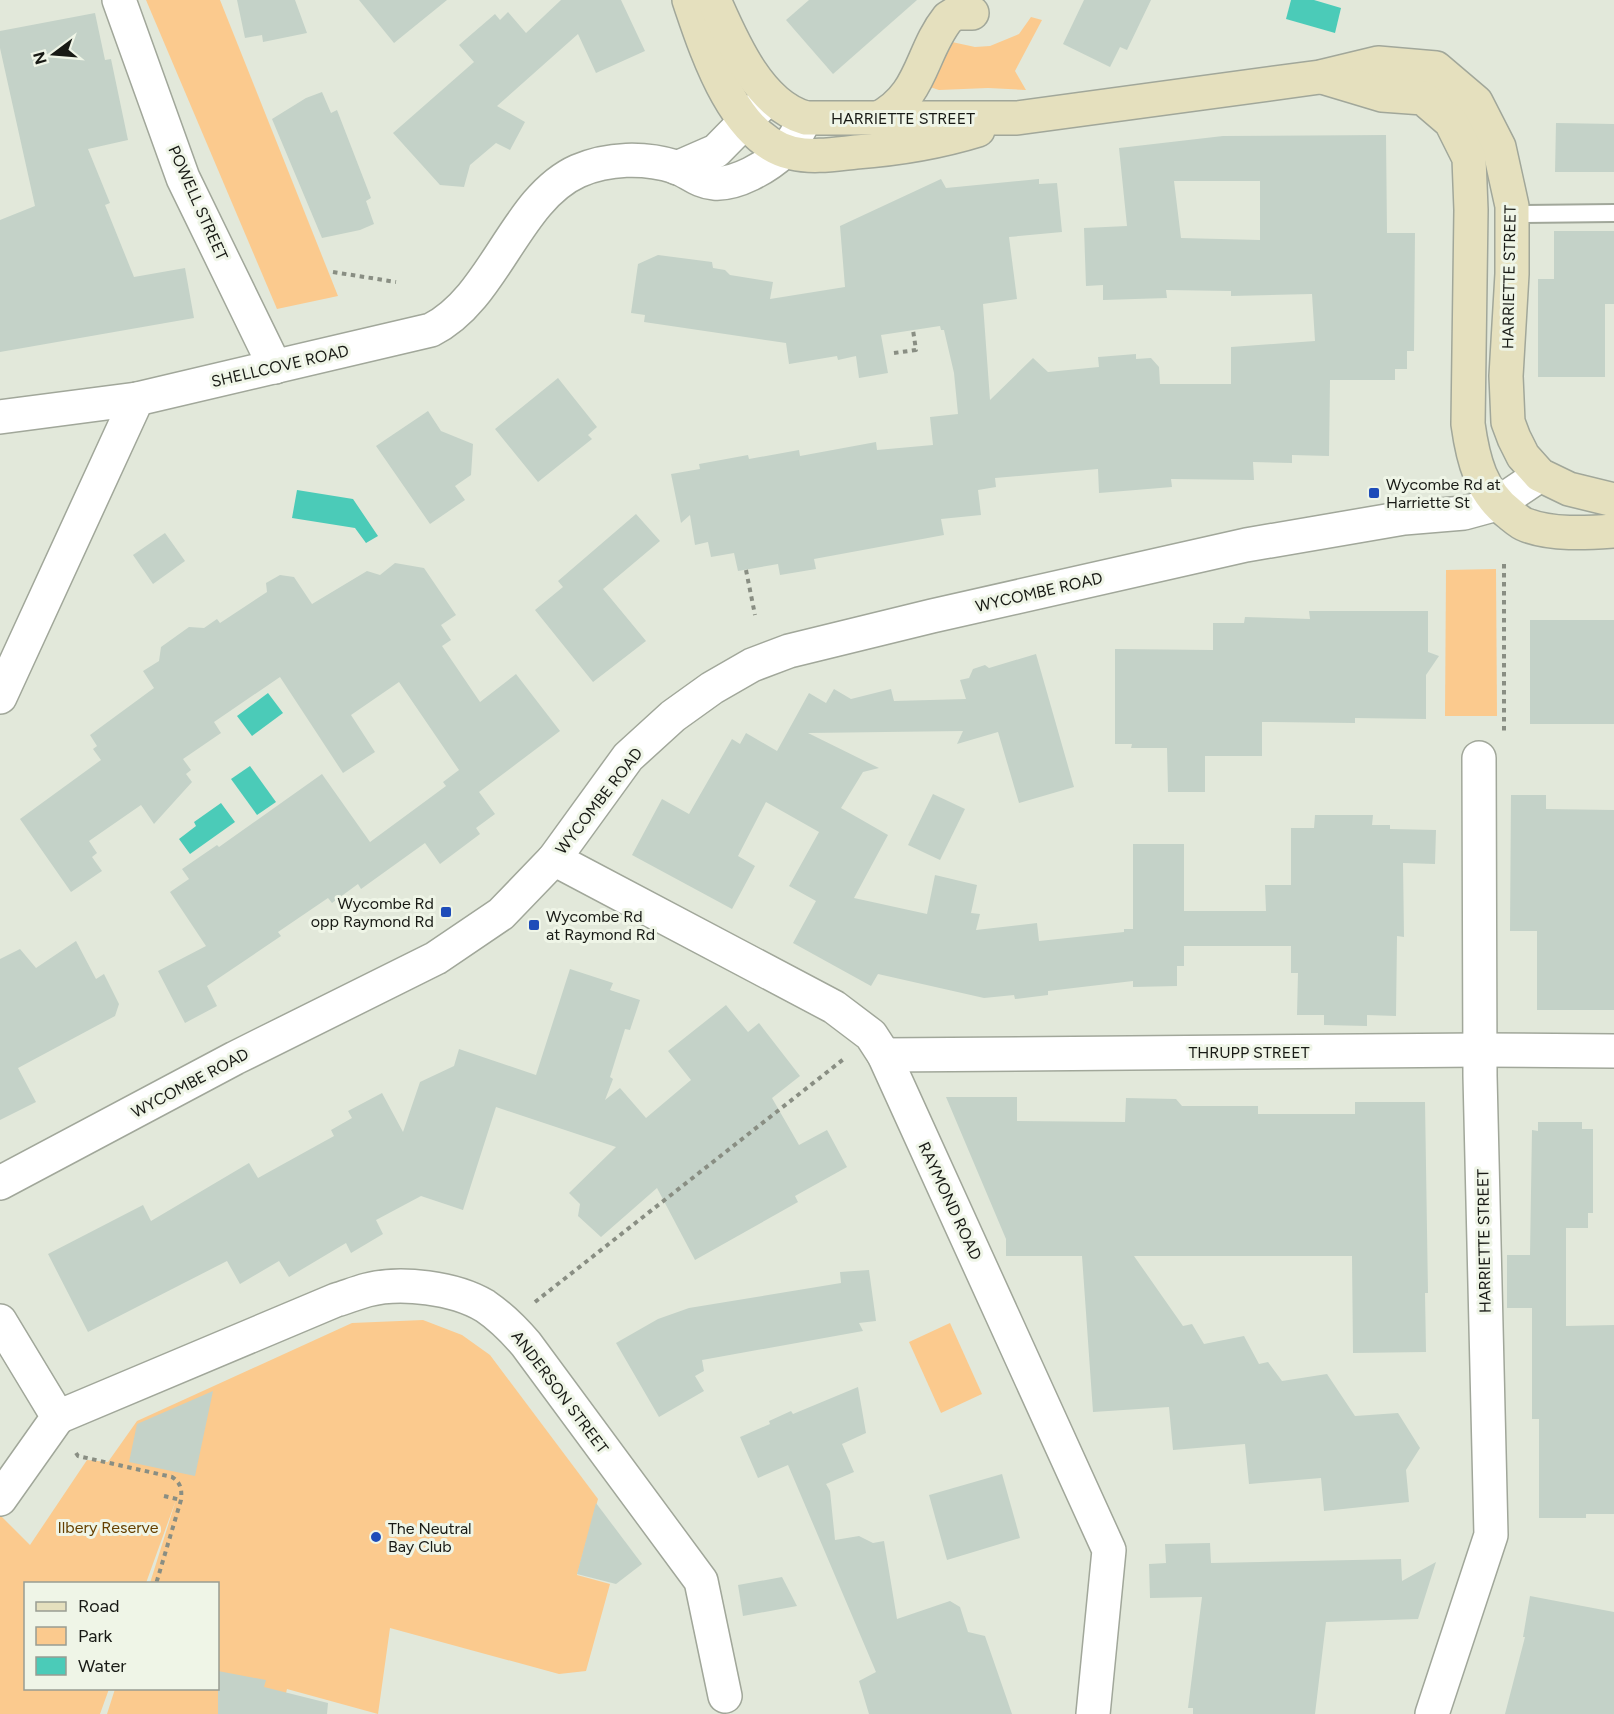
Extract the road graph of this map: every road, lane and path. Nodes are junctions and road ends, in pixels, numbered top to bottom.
1 (119, 0) edge
2 (689, 0) edge
3 (714, 0) edge
4 (975, 7) edge
5 (1320, 77) junction
6 (789, 109) junction
7 (1017, 118) junction
8 (877, 119) junction
9 (764, 137) junction
10 (677, 168) junction
11 (1614, 213) edge
12 (1512, 214) junction
13 (333, 272) dead end
14 (396, 282) dead end
15 (913, 330) dead end
16 (894, 353) dead end
17 (275, 367) junction
18 (137, 399) junction
19 (0, 417) edge
20 (1540, 475) junction
21 (1614, 500) edge
22 (1497, 504) junction
23 (1614, 531) edge
24 (1504, 564) dead end
25 (746, 570) dead end
26 (755, 615) dead end
27 (0, 697) edge
28 (1504, 738) dead end
29 (1479, 758) dead end
30 (554, 859) junction
31 (1480, 1050) junction
32 (1614, 1051) edge
33 (884, 1055) junction
34 (848, 1056) dead end
35 (0, 1183) edge
36 (527, 1309) dead end
37 (0, 1322) edge
38 (58, 1416) junction
39 (164, 1496) dead end
40 (0, 1499) edge
41 (181, 1500) junction
42 (157, 1582) edge
43 (725, 1696) dead end
44 (1093, 1714) edge
45 (1432, 1714) edge

1 - 17 street, POWELL STREET
2 - 9 main road
3 - 6 main road
4 - 8 main road
5 - 7 main road, HARRIETTE STREET
5 - 12 main road, HARRIETTE STREET
5 - 22 main road, HARRIETTE STREET
6 - 8 main road, HARRIETTE STREET
6 - 9 street
6 - 9 street
7 - 8 main road, HARRIETTE STREET
7 - 9 main road, HARRIETTE STREET
9 - 10 street
9 - 10 street, SHELLCOVE ROAD
10 - 17 street, SHELLCOVE ROAD
11 - 12 lane
12 - 20 main road, HARRIETTE STREET
13 - 14 path
15 - 16 path
17 - 18 street, SHELLCOVE ROAD
18 - 19 street, SHELLCOVE ROAD
18 - 27 street
20 - 21 main road
20 - 22 street, WYCOMBE ROAD
22 - 23 main road
22 - 30 street, WYCOMBE ROAD
24 - 28 path
25 - 26 path
29 - 31 street, HARRIETTE STREET
30 - 33 street, RAYMOND ROAD
30 - 35 street, WYCOMBE ROAD
31 - 32 street, THRUPP STREET
31 - 33 street, THRUPP STREET
31 - 45 street, HARRIETTE STREET
33 - 44 street, RAYMOND ROAD
34 - 36 path
37 - 38 street
38 - 40 street
38 - 41 path
38 - 43 street, ANDERSON STREET
39 - 41 path
41 - 42 path

